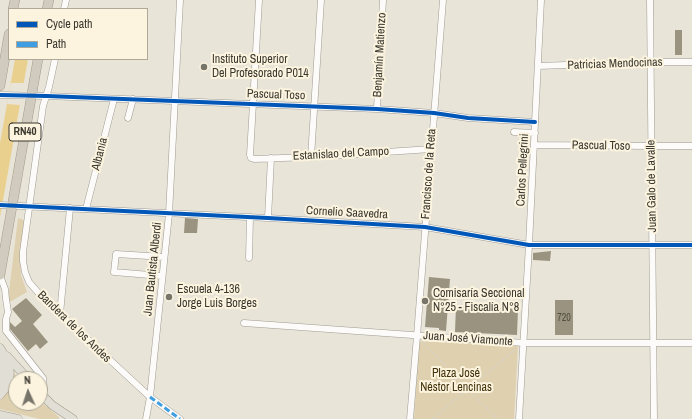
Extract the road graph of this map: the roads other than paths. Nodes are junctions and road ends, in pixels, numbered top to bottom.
1 (180, 0) edge
2 (259, 0) edge
3 (321, 0) edge
4 (383, 0) edge
5 (443, 0) edge
6 (541, 0) edge
7 (650, 0) edge
8 (8, 40) edge
9 (38, 60) edge
10 (55, 60) edge
11 (651, 62) junction
12 (692, 62) edge
13 (538, 66) junction
14 (0, 86) edge
15 (0, 95) edge
16 (32, 96) junction
17 (47, 96) junction
18 (114, 99) junction
19 (133, 99) junction
20 (174, 101) junction
21 (252, 104) junction
22 (314, 107) junction
23 (377, 109) junction
24 (434, 113) junction
25 (128, 118) dead end
26 (535, 122) junction
27 (514, 132) dead end
28 (534, 133) junction
29 (534, 145) junction
30 (651, 146) junction
31 (692, 146) edge
32 (431, 149) junction
33 (311, 157) junction
34 (271, 158) junction
35 (1, 205) edge
36 (12, 205) junction
37 (29, 206) junction
38 (70, 208) junction
39 (86, 209) junction
40 (169, 214) junction
41 (250, 217) junction
42 (268, 218) junction
43 (425, 227) junction
44 (529, 245) junction
45 (652, 245) junction
46 (692, 245) edge
47 (164, 257) junction
48 (249, 258) dead end
49 (0, 276) edge
50 (162, 276) junction
51 (60, 314) junction
52 (244, 323) dead end
53 (418, 336) junction
54 (524, 343) junction
55 (654, 343) junction
56 (692, 343) edge
57 (0, 348) edge
58 (21, 371) edge
59 (37, 371) edge
60 (0, 385) edge
61 (0, 395) edge
62 (150, 397) junction
63 (48, 401) edge
64 (0, 415) edge
65 (62, 416) edge
66 (18, 419) edge
67 (73, 419) edge
68 (146, 419) edge
69 (180, 419) edge
70 (410, 419) edge
71 (519, 419) edge
72 (654, 419) edge

1 - 20 street, Juan Bautista Alberdi
2 - 21 street
3 - 22 street
4 - 23 street, Benjamín Matienzo
5 - 24 street, Francisco de la Reta
6 - 13 street, Carlos Pellegrini
7 - 11 street, Juan Galo de Lavalle
8 - 14 highway
9 - 16 highway, RN40
10 - 17 street, Bandera de los Andes
11 - 12 street, Patricias Mendocinas
11 - 13 street, Patricias Mendocinas
11 - 30 street, Juan Galo de Lavalle
13 - 26 street, Carlos Pellegrini
15 - 16 street, Pascual Toso
16 - 17 street, Pascual Toso
16 - 36 highway, RN40
17 - 18 street, Pascual Toso
17 - 37 street, Bandera de los Andes
18 - 19 street, Pascual Toso
18 - 39 street, Albania
19 - 20 street, Pascual Toso
19 - 25 street
20 - 21 street, Pascual Toso
20 - 40 street, Juan Bautista Alberdi
21 - 22 street, Pascual Toso
21 - 34 street, Estanislao del Campo
22 - 23 street, Pascual Toso
22 - 33 street
23 - 24 street, Pascual Toso
24 - 26 street, Pascual Toso
24 - 32 street, Francisco de la Reta
26 - 28 street, Carlos Pellegrini
27 - 28 street
28 - 29 street, Carlos Pellegrini
29 - 30 street, Pascual Toso
29 - 44 street, Carlos Pellegrini
30 - 31 street, Pascual Toso
30 - 45 street, Juan Galo de Lavalle
32 - 33 street, Estanislao del Campo
32 - 43 street, Francisco de la Reta
33 - 34 street, Estanislao del Campo
34 - 42 street
35 - 36 street, Cornelio Saavedra
36 - 37 street, Cornelio Saavedra
36 - 49 highway, RN40
37 - 38 street, Cornelio Saavedra
37 - 51 street, Bandera de los Andes
38 - 39 street, Cornelio Saavedra
38 - 51 street
39 - 40 street, Cornelio Saavedra
40 - 41 street, Cornelio Saavedra
40 - 47 street, Juan Bautista Alberdi
41 - 42 street, Cornelio Saavedra
41 - 48 street
42 - 43 street, Cornelio Saavedra
43 - 44 street, Cornelio Saavedra
43 - 53 street, Francisco de la Reta
44 - 45 street, Cornelio Saavedra
44 - 54 street, Carlos Pellegrini
45 - 46 street, Cornelio Saavedra
45 - 55 street, Juan Galo de Lavalle
47 - 50 street, Juan Bautista Alberdi
47 - 50 street
49 - 59 street
50 - 62 street, Juan Bautista Alberdi
51 - 62 street, Bandera de los Andes
52 - 53 street, Juan José Viamonte
53 - 54 street, Juan José Viamonte
53 - 70 street, Francisco de la Reta
54 - 55 street, Juan José Viamonte
54 - 71 street, Carlos Pellegrini
55 - 56 street, Juan José Viamonte
55 - 72 street, Juan Galo de Lavalle
57 - 58 main road
57 - 60 main road
57 - 61 main road
62 - 68 street, Juan Bautista Alberdi
62 - 69 street, Bandera de los Andes
63 - 65 main road
64 - 66 main road
65 - 67 main road

